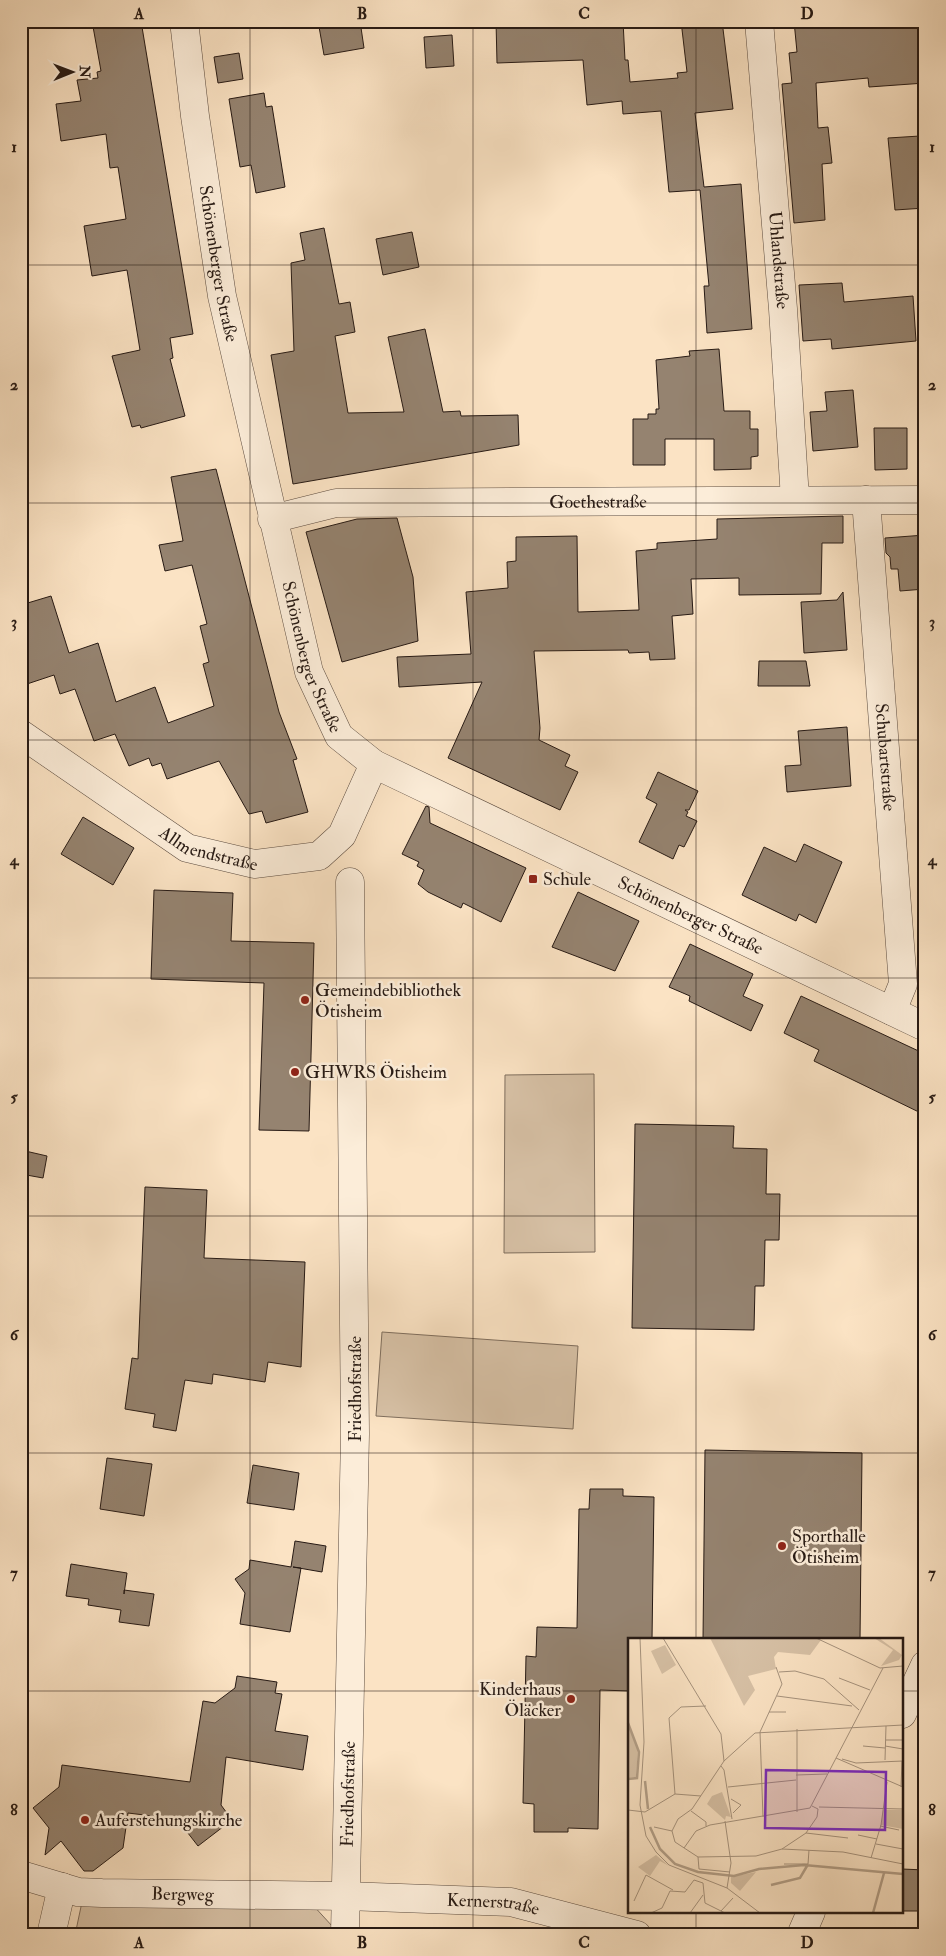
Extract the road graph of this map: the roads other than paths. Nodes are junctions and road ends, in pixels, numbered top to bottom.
1 (184, 21) edge
2 (759, 21) edge
3 (795, 499) junction
4 (866, 500) junction
5 (925, 500) edge
6 (272, 519) junction
7 (21, 734) edge
8 (374, 764) junction
9 (350, 882) dead end
10 (892, 1011) junction
11 (925, 1027) edge
12 (925, 1665) edge
13 (904, 1710) edge
14 (21, 1875) edge
15 (62, 1887) junction
16 (346, 1896) junction
17 (810, 1914) edge
18 (51, 1935) edge
19 (346, 1935) edge
20 (637, 1935) edge
21 (801, 1935) edge

1 - 6 street, Schönenberger Straße
2 - 3 street, Uhlandstraße
3 - 4 street, Goethestraße
3 - 6 street, Goethestraße
4 - 5 street, Goethestraße
4 - 10 street, Schubartstraße
6 - 8 street, Schönenberger Straße
7 - 8 street, Allmendstraße
8 - 10 street, Schönenberger Straße
9 - 16 street, Friedhofstraße
10 - 11 street, Schönenberger Straße
12 - 13 street
14 - 15 street, Bergweg
15 - 16 street, Bergweg
15 - 18 street
16 - 19 street, Friedhofstraße
16 - 20 street, Kernerstraße
17 - 21 street

